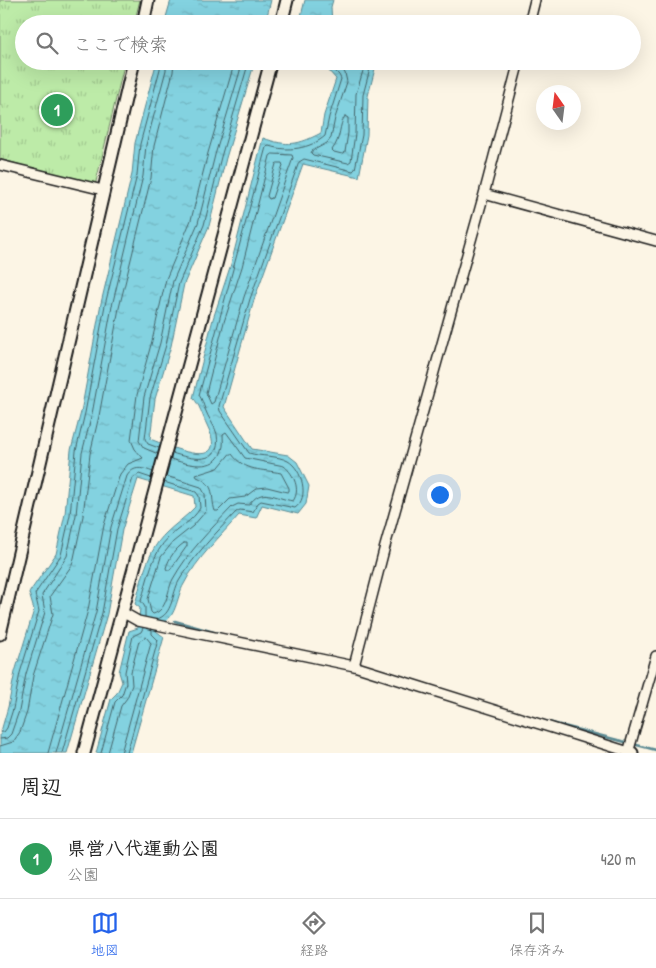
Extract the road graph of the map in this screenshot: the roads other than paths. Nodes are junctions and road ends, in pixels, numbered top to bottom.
1 (148, 0) edge
2 (287, 0) edge
3 (535, 0) edge
4 (145, 15) edge
5 (283, 15) edge
6 (531, 15) edge
7 (132, 70) edge
8 (268, 70) edge
9 (517, 70) edge
10 (0, 165) edge
11 (103, 190) junction
12 (484, 194) junction
13 (656, 241) edge
14 (122, 612) junction
15 (0, 634) edge
16 (656, 656) edge
17 (354, 666) junction
18 (630, 749) edge
19 (84, 753) edge

1 - 4 street
2 - 5 street
3 - 6 street
7 - 11 street
8 - 14 street
9 - 12 street
10 - 11 street
11 - 15 street
12 - 13 street
12 - 17 street
14 - 17 street
14 - 19 street
16 - 18 street
17 - 18 street

